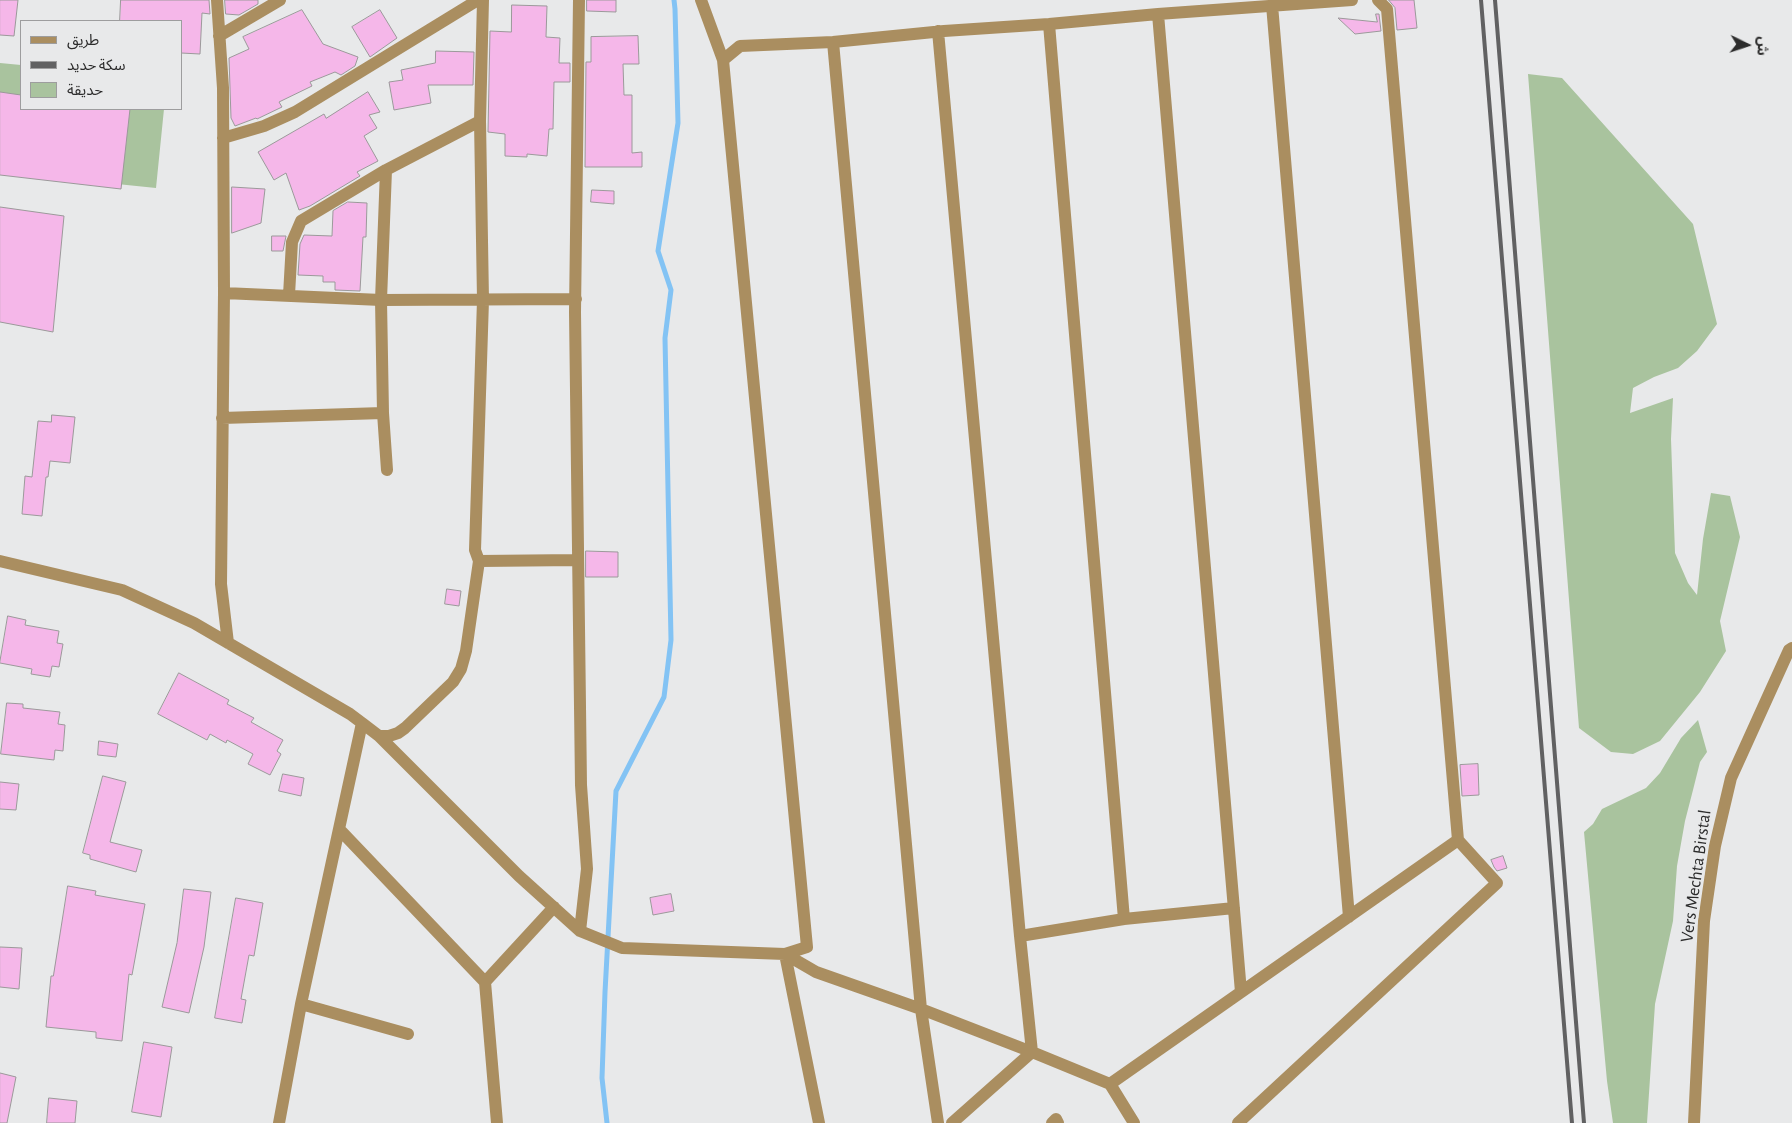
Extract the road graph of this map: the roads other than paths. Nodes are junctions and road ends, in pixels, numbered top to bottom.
1 (216, 0) edge
2 (280, 0) edge
3 (478, 0) edge
4 (483, 0) edge
5 (579, 0) edge
6 (701, 0) edge
7 (1352, 0) edge
8 (1378, 0) edge
9 (1272, 6) junction
10 (1158, 14) junction
11 (1050, 24) junction
12 (938, 31) junction
13 (219, 36) junction
14 (833, 42) junction
15 (723, 60) junction
16 (480, 121) junction
17 (223, 138) junction
18 (386, 170) junction
19 (224, 293) junction
20 (289, 295) junction
21 (576, 298) junction
22 (381, 300) junction
23 (483, 300) junction
24 (383, 413) junction
25 (222, 418) junction
26 (386, 470) dead end
27 (578, 560) junction
28 (0, 561) edge
29 (479, 561) junction
30 (228, 643) junction
31 (1792, 648) edge
32 (362, 723) junction
33 (379, 736) junction
34 (339, 829) junction
35 (1458, 840) junction
36 (554, 907) junction
37 (1234, 908) junction
38 (1349, 917) junction
39 (1124, 919) junction
40 (580, 931) junction
41 (1020, 936) junction
42 (785, 954) junction
43 (485, 982) junction
44 (1241, 992) junction
45 (301, 1004) junction
46 (922, 1009) junction
47 (408, 1034) dead end
48 (1032, 1052) junction
49 (1110, 1084) junction
50 (279, 1123) edge
51 (498, 1123) edge
52 (819, 1123) edge
53 (938, 1123) edge
54 (952, 1123) edge
55 (1052, 1123) edge
56 (1058, 1123) edge
57 (1134, 1123) edge
58 (1238, 1123) edge
59 (1694, 1123) edge

1 - 13 street
2 - 13 street
3 - 17 street
4 - 16 street
5 - 21 street
6 - 15 street
7 - 9 street
8 - 35 street
9 - 10 street
9 - 38 street
10 - 11 street
10 - 37 street
11 - 12 street
11 - 39 street
12 - 14 street
12 - 41 street
13 - 17 street
14 - 15 street
14 - 46 street
15 - 42 street
16 - 18 street
16 - 23 street
17 - 19 street
18 - 20 street
18 - 22 street
19 - 20 street
19 - 25 street
20 - 22 street
21 - 23 street
21 - 27 street
22 - 23 street
22 - 24 street
23 - 29 street
24 - 25 street
24 - 26 street
25 - 30 street
27 - 29 street
27 - 40 street
28 - 30 street
29 - 33 street
30 - 32 street
31 - 59 street, Vers Mechta Birstal
32 - 33 street
32 - 34 street
33 - 36 street
34 - 43 street
34 - 45 street
35 - 38 street
35 - 58 street
36 - 40 street
36 - 43 street
37 - 39 street
37 - 44 street
38 - 44 street
39 - 41 street
40 - 42 street
41 - 48 street
42 - 46 street
42 - 52 street
43 - 51 street
44 - 49 street
45 - 47 street
45 - 50 street
46 - 48 street
46 - 53 street
48 - 49 street
48 - 54 street
49 - 57 street
55 - 56 street

